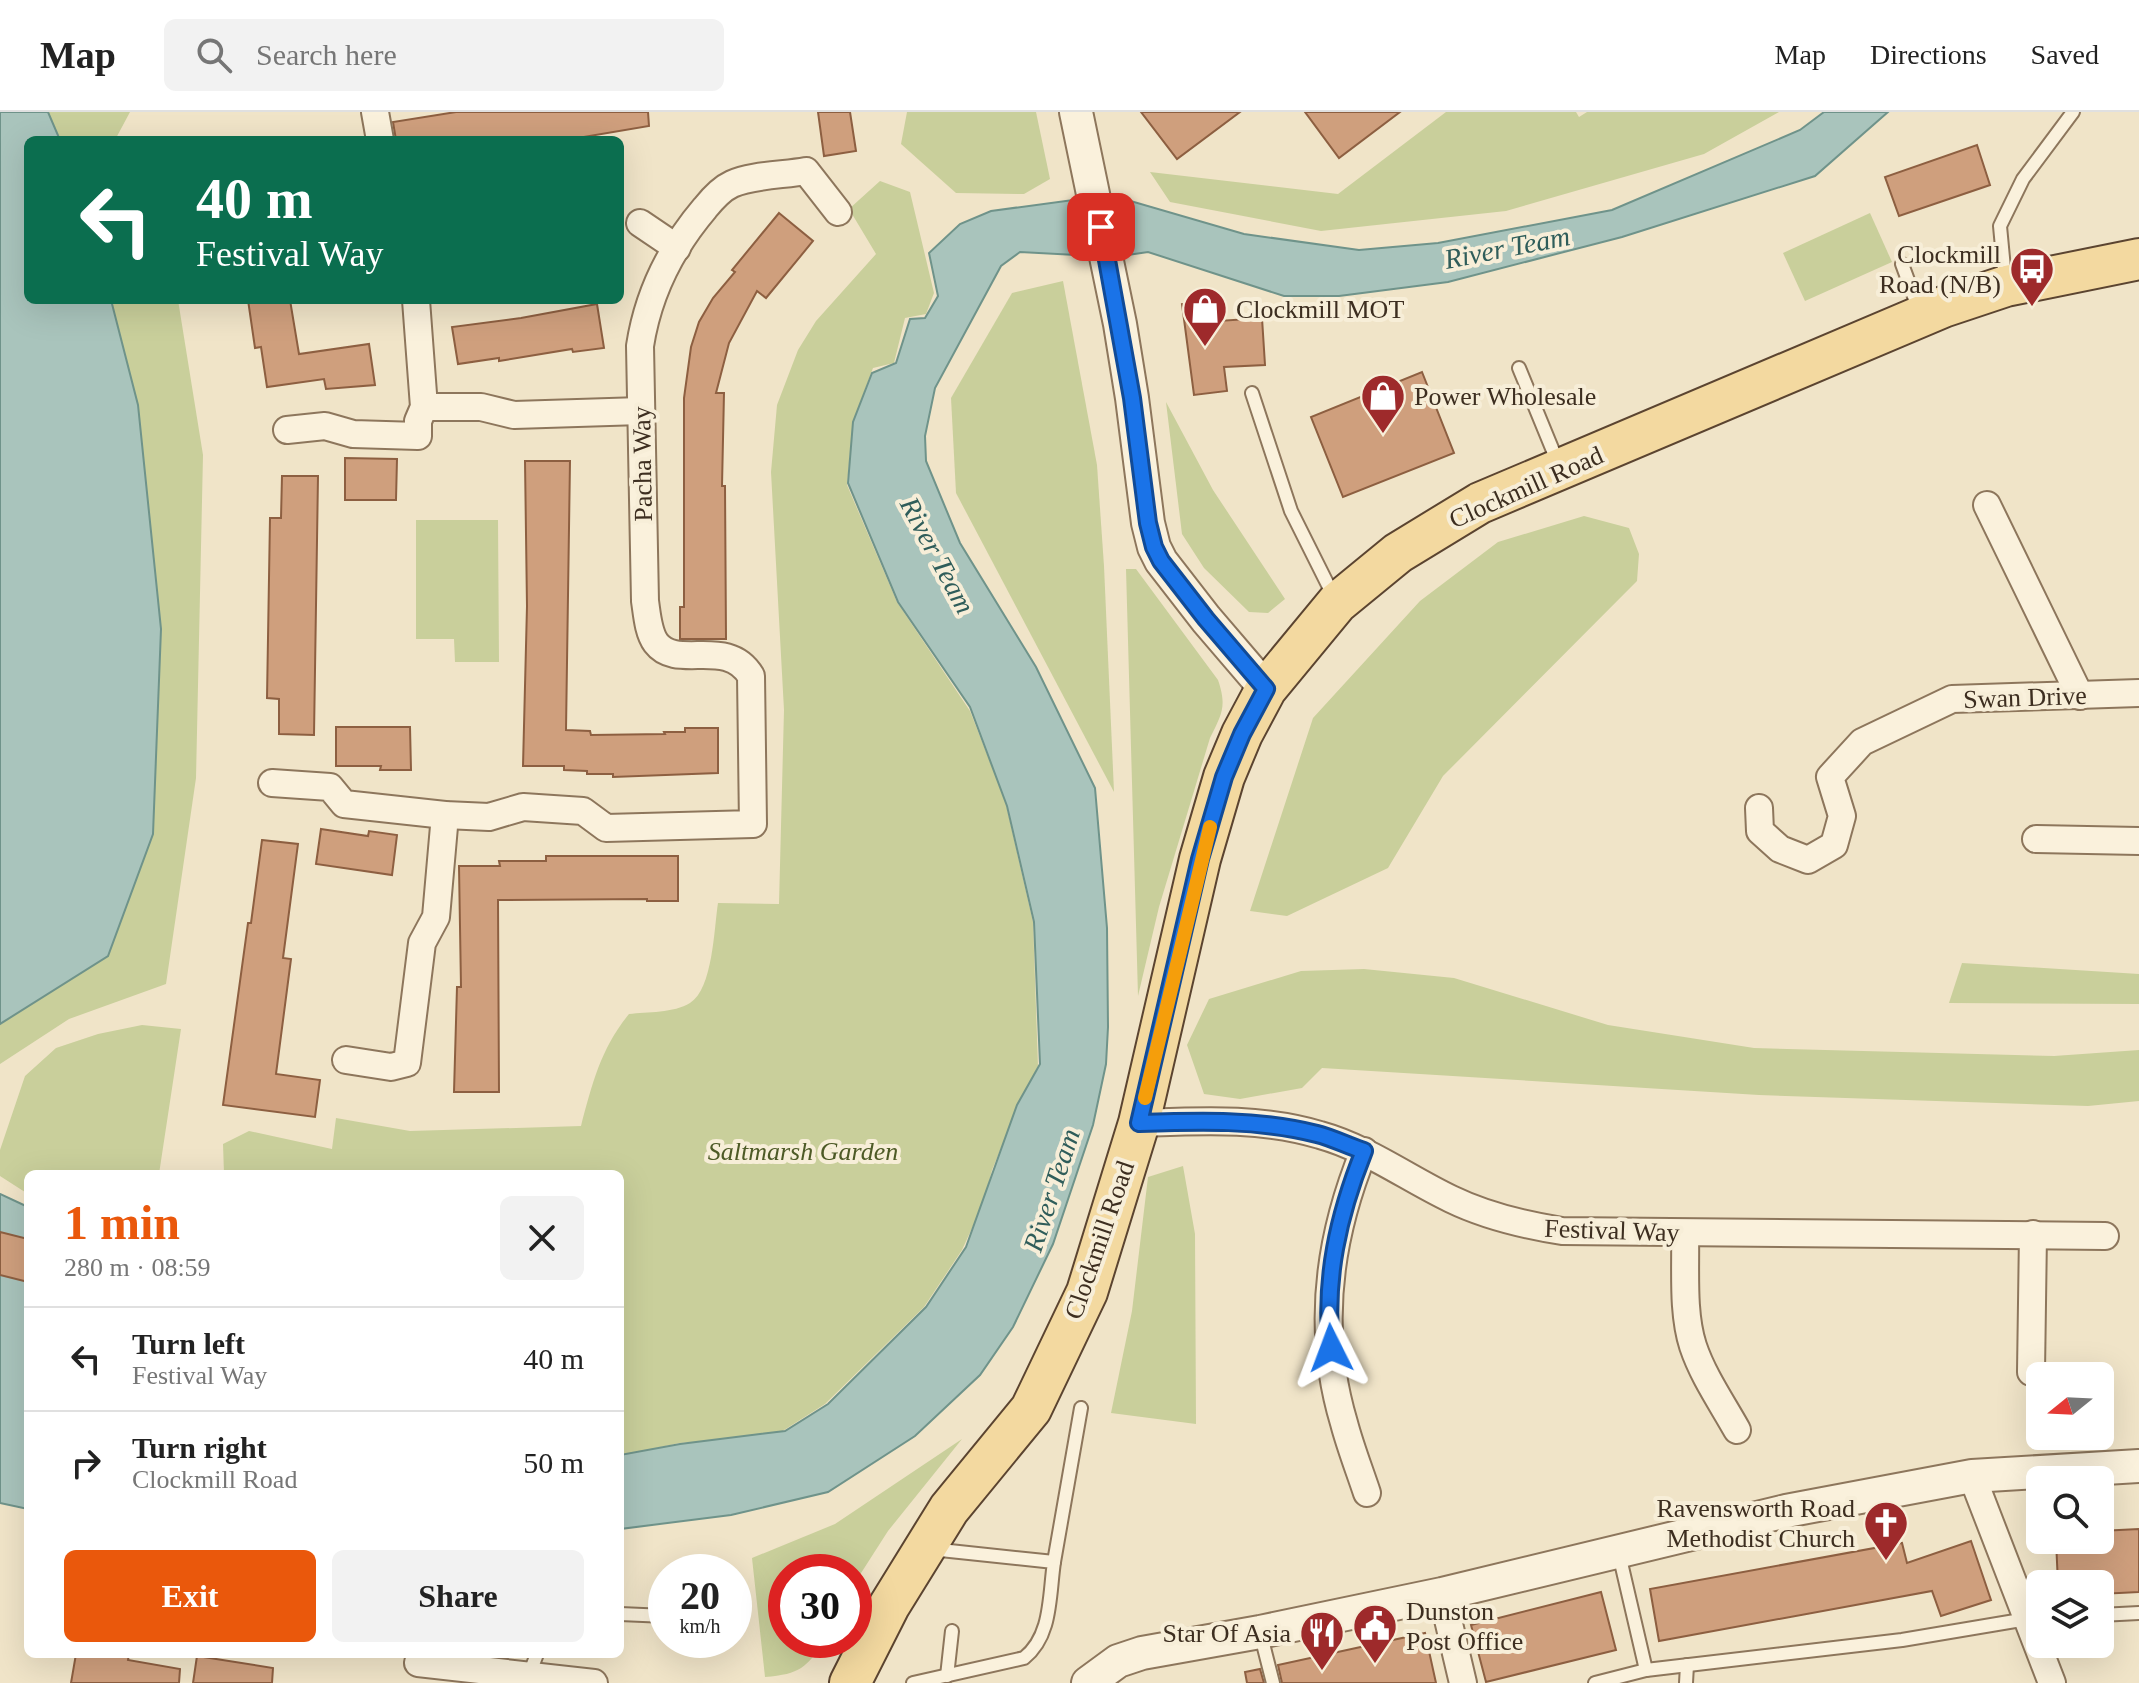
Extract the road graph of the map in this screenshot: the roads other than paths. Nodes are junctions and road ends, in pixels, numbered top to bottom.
1 (375, 112) edge
2 (1076, 112) edge
3 (2073, 112) edge
4 (379, 136) edge
5 (838, 212) dead end
6 (640, 223) dead end
7 (677, 248) junction
8 (2139, 259) edge
9 (1902, 264) dead end
10 (2006, 286) junction
11 (416, 304) edge
12 (1922, 317) junction
13 (1519, 368) dead end
14 (1252, 393) dead end
15 (424, 407) junction
16 (641, 411) junction
17 (287, 430) dead end
18 (1561, 469) junction
19 (1987, 505) dead end
20 (1337, 603) junction
21 (1266, 689) junction
22 (2139, 693) edge
23 (2080, 696) junction
24 (272, 783) dead end
25 (1759, 808) dead end
26 (445, 815) junction
27 (2036, 839) dead end
28 (2139, 841) edge
29 (346, 1060) dead end
30 (1139, 1123) junction
31 (1364, 1151) junction
32 (1685, 1233) junction
33 (2033, 1234) junction
34 (2105, 1236) dead end
35 (2031, 1362) edge
36 (1081, 1408) dead end
37 (1737, 1430) dead end
38 (2139, 1466) edge
39 (1972, 1476) junction
40 (1367, 1493) dead end
41 (924, 1549) junction
42 (1618, 1551) junction
43 (1054, 1562) junction
44 (1442, 1594) junction
45 (2026, 1602) edge
46 (2139, 1613) edge
47 (624, 1614) edge
48 (2114, 1614) edge
49 (648, 1615) edge
50 (2026, 1619) edge
51 (952, 1631) dead end
52 (1260, 1632) junction
53 (2045, 1658) edge
54 (418, 1663) dead end
55 (533, 1664) edge
56 (1687, 1665) junction
57 (1646, 1670) junction
58 (947, 1676) junction
59 (594, 1683) edge
60 (850, 1683) edge
61 (913, 1683) edge
62 (1088, 1683) edge
63 (1273, 1683) edge
64 (1463, 1683) edge
65 (1595, 1683) edge
66 (1686, 1683) edge
67 (2052, 1683) edge

1 - 4 street
2 - 21 street
3 - 10 lane
5 - 7 street, Pacha Way
6 - 7 street
7 - 16 street, Pacha Way
8 - 10 main road, Clockmill Road
9 - 12 lane
10 - 12 main road, Clockmill Road
11 - 15 street
12 - 18 main road, Clockmill Road
13 - 18 lane
14 - 20 lane
15 - 16 street
15 - 17 street
16 - 26 street, Pacha Way
18 - 20 main road, Clockmill Road
19 - 23 street
20 - 21 main road, Clockmill Road
21 - 30 main road, Clockmill Road
22 - 23 street, Swan Drive
23 - 25 street, Swan Drive
24 - 26 street
26 - 29 street
27 - 28 street
30 - 31 street, Festival Way
30 - 41 main road, Clockmill Road
31 - 32 street, Festival Way
31 - 40 street
32 - 33 street, Festival Way
32 - 37 street
33 - 34 street, Festival Way
33 - 35 street
36 - 43 lane
38 - 39 street
39 - 42 street
39 - 45 street
41 - 43 lane
41 - 60 main road, Clockmill Road
42 - 44 street
42 - 57 lane
43 - 58 lane
44 - 52 street
44 - 64 street
46 - 48 lane
47 - 49 lane
50 - 56 lane
51 - 58 lane
52 - 62 street
52 - 63 lane
53 - 67 street
54 - 55 street
55 - 59 street
56 - 57 lane
56 - 66 lane
57 - 65 lane
58 - 61 lane

